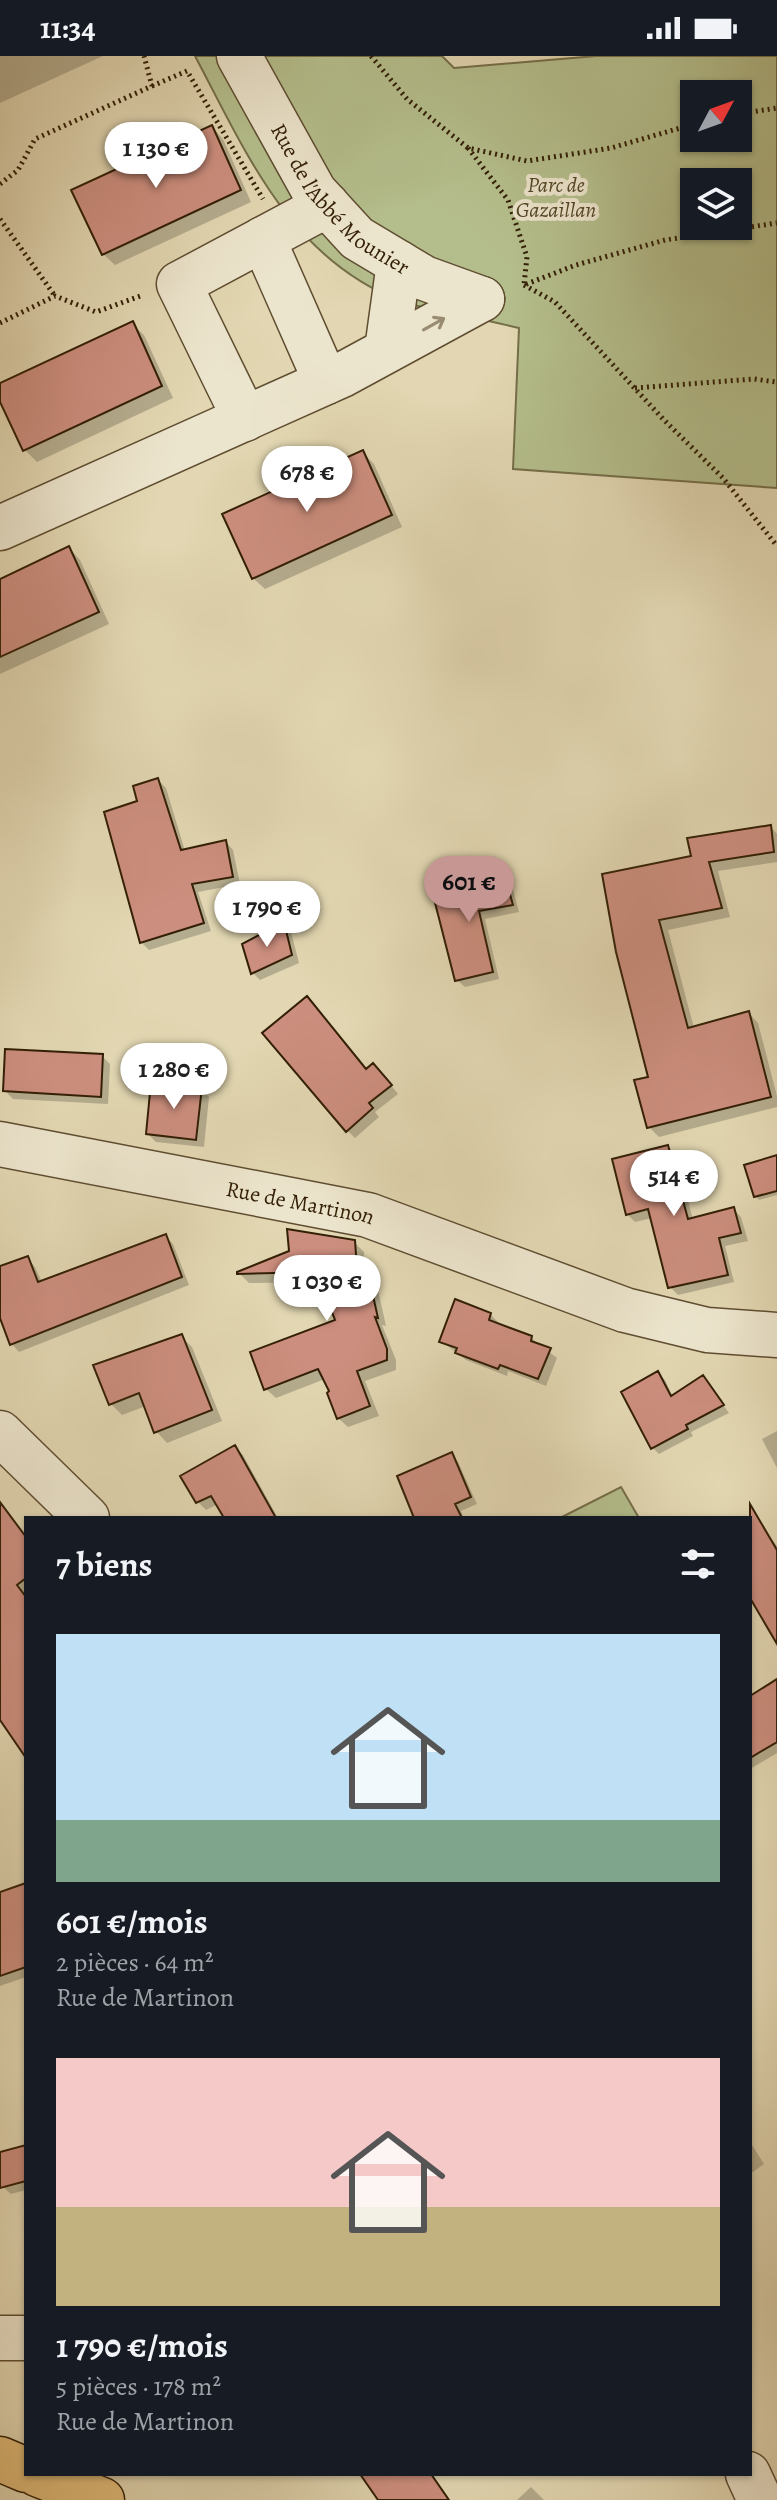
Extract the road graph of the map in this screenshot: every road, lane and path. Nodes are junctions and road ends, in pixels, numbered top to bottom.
1 (144, 56) edge
2 (239, 56) edge
3 (371, 56) edge
4 (152, 86) junction
5 (777, 108) edge
6 (752, 112) edge
7 (680, 128) edge
8 (468, 148) junction
9 (0, 184) edge
10 (327, 205) junction
11 (0, 219) edge
12 (777, 223) edge
13 (272, 235) junction
14 (399, 263) junction
15 (524, 285) junction
16 (55, 296) junction
17 (482, 299) junction
18 (122, 301) dead end
19 (0, 323) edge
20 (387, 350) junction
21 (326, 382) junction
22 (777, 382) edge
23 (635, 388) junction
24 (245, 419) junction
25 (0, 528) edge
26 (777, 546) edge
27 (0, 1144) edge
28 (777, 1335) edge
29 (0, 1433) edge
30 (85, 1516) edge
31 (0, 2338) edge
32 (24, 2338) edge
33 (0, 2459) edge
34 (24, 2469) edge
35 (42, 2476) edge
36 (749, 2476) edge
37 (102, 2500) edge
38 (760, 2500) edge

1 - 4 path
2 - 10 street, Rue de l'Abbé Mounier
3 - 8 path
4 - 9 path
4 - 13 path
5 - 6 path
7 - 8 path
8 - 15 path
10 - 13 street
10 - 14 street, Rue de l'Abbé Mounier
11 - 16 path
12 - 15 path
13 - 21 street
13 - 24 street
14 - 17 street, Rue de l'Abbé Mounier
14 - 20 street
15 - 17 path
15 - 23 path
16 - 18 path
16 - 19 path
20 -> 17 street
20 - 21 street
21 - 24 street
22 - 23 path
23 - 26 path
24 - 25 street
27 - 28 street, Rue de Martinon
29 - 30 street
31 - 32 street
33 - 34 main road
35 - 37 main road
36 - 38 street

